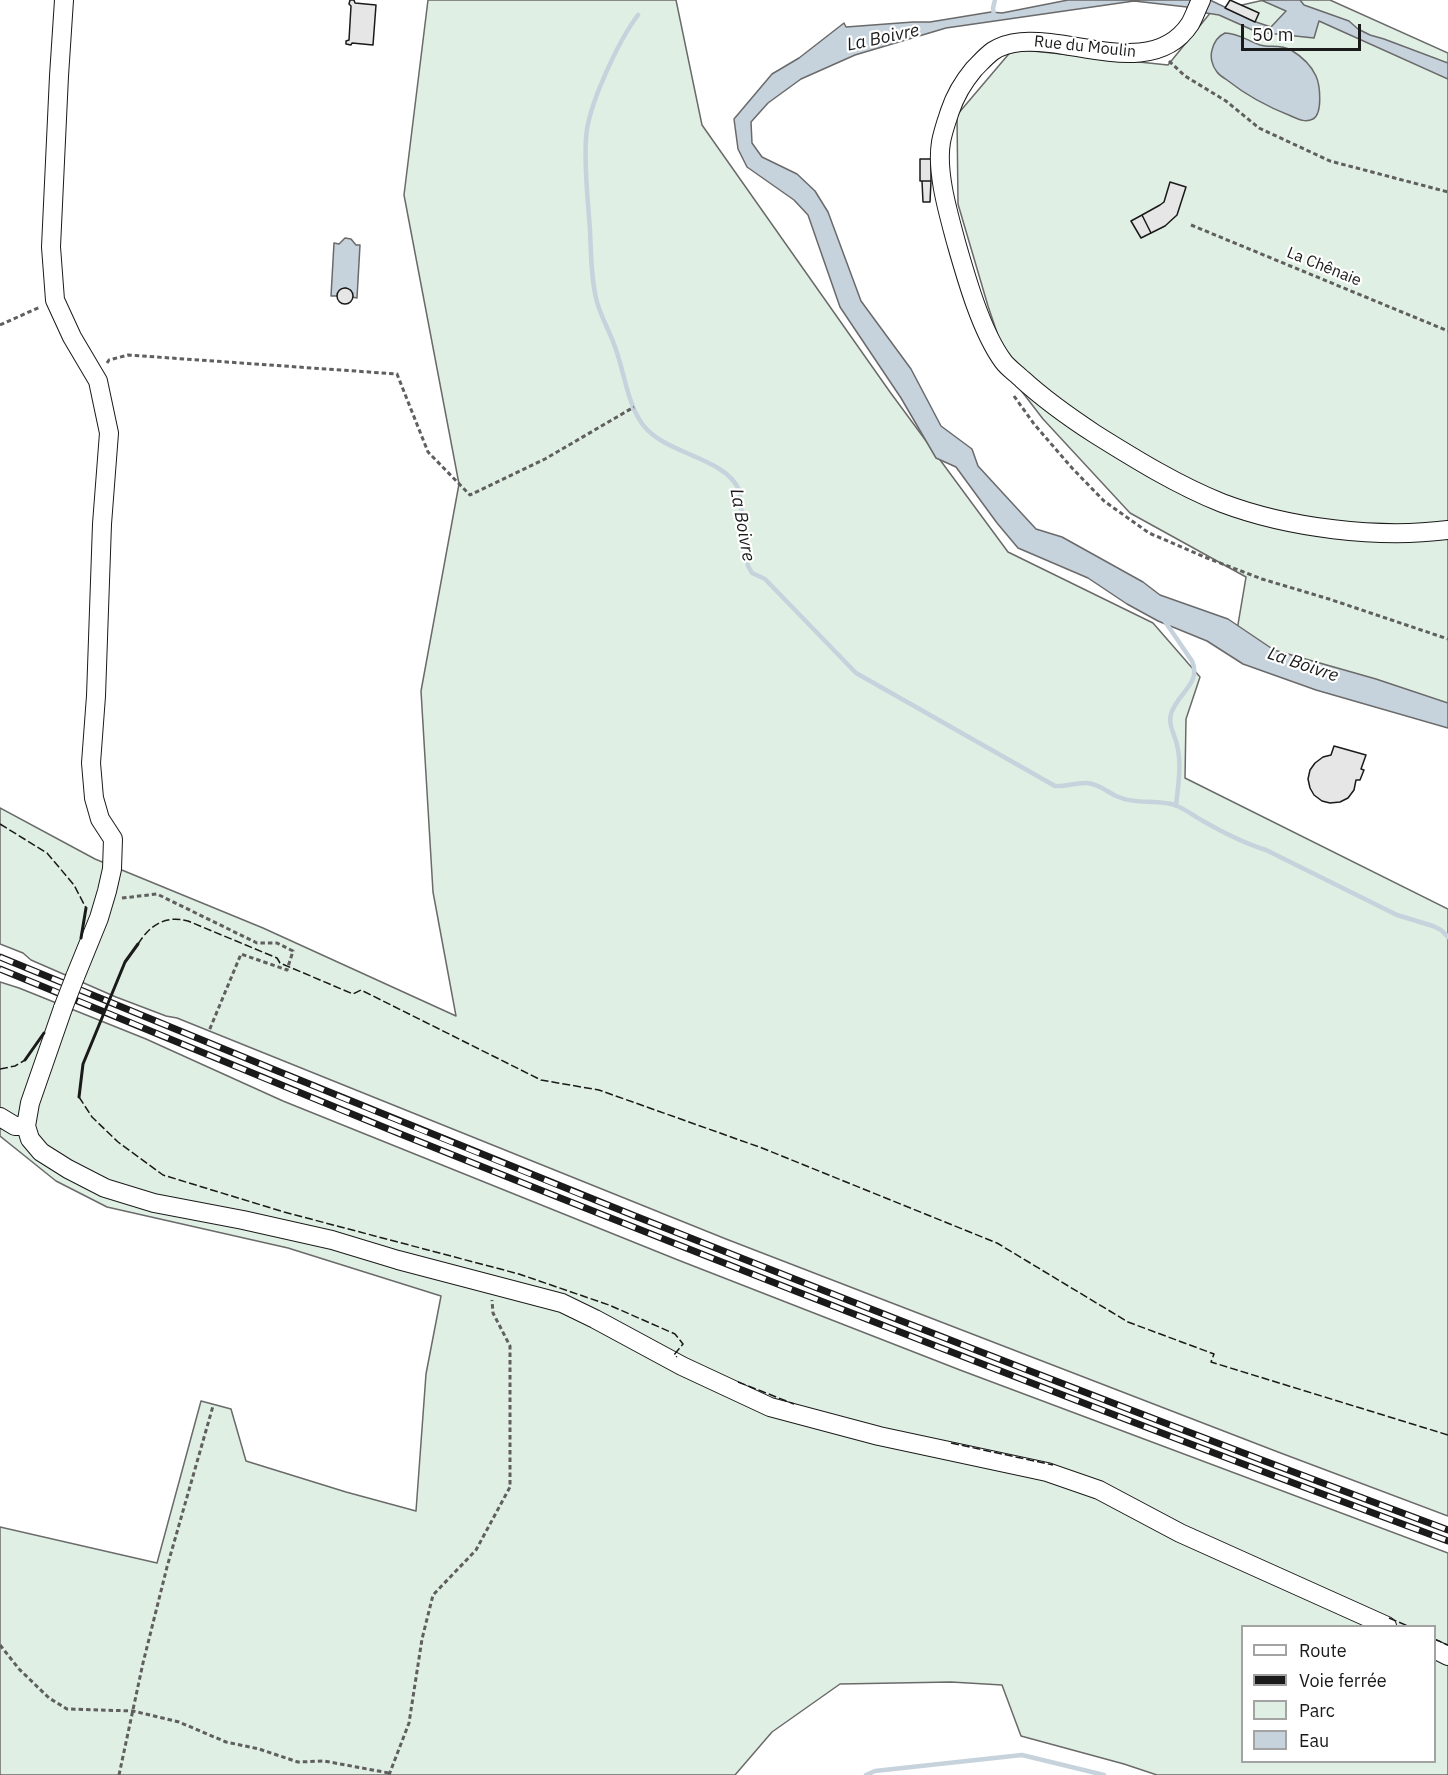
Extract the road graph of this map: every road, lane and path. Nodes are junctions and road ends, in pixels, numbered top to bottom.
1 (64, 0) edge
2 (1198, 7) edge
3 (1156, 49) junction
4 (1448, 192) edge
5 (1191, 225) dead end
6 (55, 300) junction
7 (0, 326) edge
8 (1448, 330) edge
9 (98, 381) junction
10 (1011, 392) dead end
11 (634, 407) dead end
12 (1448, 530) edge
13 (1448, 639) edge
14 (106, 896) junction
15 (209, 1031) dead end
16 (0, 1117) edge
17 (26, 1126) junction
18 (490, 1285) junction
19 (213, 1406) dead end
20 (1386, 1625) edge
21 (0, 1645) edge
22 (133, 1711) junction
23 (389, 1774) edge
24 (119, 1775) edge

1 - 6 street
2 - 3 street, Rue du Moulin
3 - 4 path
3 - 12 street, Rue du Moulin
5 - 8 path, La Chênaie
6 - 7 path
6 - 9 street
9 - 11 path
9 - 14 street
10 - 13 path
14 - 15 path
14 - 17 street, bridge
16 - 17 street
17 - 18 street
18 - 20 street
18 - 23 path
19 - 22 path
21 - 22 path
22 - 23 path
22 - 24 path

